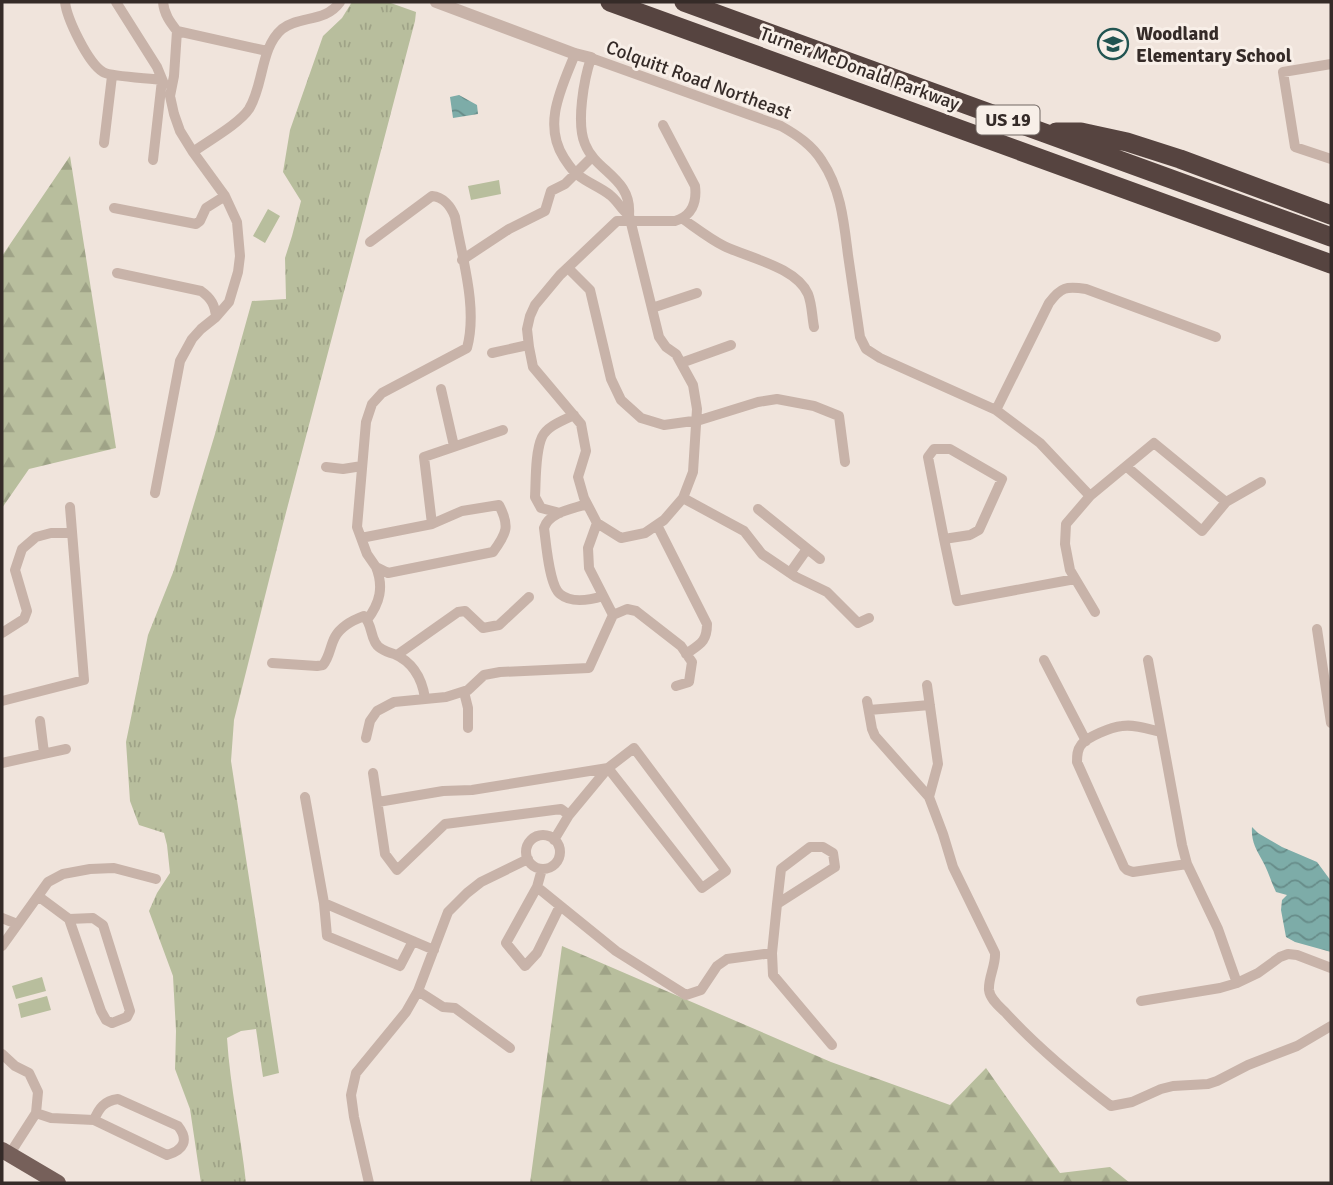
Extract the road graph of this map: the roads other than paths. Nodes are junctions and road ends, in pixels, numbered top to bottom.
1 (65, 2) edge
2 (116, 2) edge
3 (163, 2) edge
4 (436, 2) edge
5 (610, 2) edge
6 (684, 2) edge
7 (339, 3) edge
8 (177, 31) junction
9 (267, 51) junction
10 (575, 54) junction
11 (591, 58) junction
12 (1331, 64) edge
13 (112, 76) junction
14 (162, 80) junction
15 (170, 96) junction
16 (663, 125) dead end
17 (1042, 132) junction
18 (104, 143) dead end
19 (193, 152) junction
20 (592, 157) junction
21 (1331, 159) edge
22 (153, 160) dead end
23 (576, 174) junction
24 (225, 196) junction
25 (114, 208) dead end
26 (1331, 215) edge
27 (630, 218) junction
28 (683, 219) junction
29 (1331, 237) edge
30 (370, 242) dead end
31 (462, 260) junction
32 (1331, 264) edge
33 (568, 268) junction
34 (117, 273) dead end
35 (697, 293) dead end
36 (652, 307) junction
37 (216, 317) junction
38 (814, 327) dead end
39 (1216, 337) dead end
40 (528, 345) junction
41 (731, 345) dead end
42 (492, 354) dead end
43 (681, 363) junction
44 (441, 389) dead end
45 (996, 410) junction
46 (574, 415) junction
47 (696, 421) junction
48 (503, 430) dead end
49 (454, 446) junction
50 (845, 462) dead end
51 (362, 466) junction
52 (326, 467) dead end
53 (1127, 467) junction
54 (1261, 482) dead end
55 (155, 493) dead end
56 (1090, 496) junction
57 (683, 498) junction
58 (1226, 502) junction
59 (587, 504) junction
60 (69, 507) dead end
61 (758, 509) dead end
62 (560, 513) junction
63 (597, 523) junction
64 (432, 524) junction
65 (657, 525) junction
66 (72, 533) junction
67 (361, 538) junction
68 (944, 539) junction
69 (807, 549) junction
70 (820, 559) dead end
71 (376, 567) junction
72 (790, 573) junction
73 (1075, 579) junction
74 (603, 596) junction
75 (529, 597) dead end
76 (1095, 612) dead end
77 (613, 615) junction
78 (869, 618) dead end
79 (367, 620) junction
80 (1317, 629) dead end
81 (2, 633) edge
82 (686, 654) junction
83 (397, 656) junction
84 (1044, 660) dead end
85 (1147, 660) dead end
86 (272, 663) dead end
87 (927, 685) dead end
88 (676, 686) dead end
89 (464, 692) junction
90 (425, 698) junction
91 (2, 701) edge
92 (930, 705) junction
93 (40, 721) dead end
94 (1331, 723) edge
95 (468, 728) dead end
96 (1161, 732) junction
97 (366, 738) dead end
98 (1086, 741) junction
99 (66, 749) dead end
100 (44, 752) junction
101 (2, 763) edge
102 (608, 768) junction
103 (373, 773) dead end
104 (305, 797) dead end
105 (929, 797) junction
106 (378, 802) junction
107 (569, 815) junction
108 (554, 840) junction
109 (528, 859) junction
110 (1187, 864) junction
111 (542, 869) junction
112 (156, 879) dead end
113 (537, 887) junction
114 (38, 896) junction
115 (324, 903) junction
116 (777, 904) junction
117 (560, 906) junction
118 (2, 918) edge
119 (69, 919) junction
120 (17, 924) junction
121 (413, 941) junction
122 (2, 946) edge
123 (434, 950) junction
124 (772, 953) junction
125 (1331, 968) edge
126 (1237, 983) junction
127 (418, 991) junction
128 (1140, 1002) dead end
129 (1331, 1026) edge
130 (832, 1045) dead end
131 (510, 1048) dead end
132 (2, 1054) edge
133 (36, 1113) junction
134 (94, 1120) junction
135 (5, 1152) edge
136 (58, 1183) edge
137 (369, 1183) edge

1 - 13 street
2 - 14 street
3 - 8 street
4 - 10 street
5 - 32 highway, Turner McDonald Parkway / US 19
6 - 17 highway, Turner McDonald Parkway / US 19
7 - 9 street
8 - 9 street
8 - 15 street
9 - 19 street
10 - 11 street
10 - 23 street
11 - 20 street
11 - 45 street, Colquitt Road Northeast
12 - 21 street
13 - 14 street
13 - 18 street
14 - 15 street
14 - 22 street
15 - 19 street
16 - 28 street
17 - 26 highway
17 - 29 highway, Turner McDonald Parkway / US 19
19 - 24 street
20 - 23 street
20 - 27 street
23 - 27 street
23 - 31 street
24 - 25 street
24 - 37 street
27 - 28 street
27 - 33 street
27 - 36 street
28 - 38 street
30 - 31 street
31 - 51 street
33 - 40 street
33 - 47 street
34 - 37 street
35 - 36 street
36 - 43 street
37 - 55 street
39 - 45 street
40 - 42 street
40 - 46 street
41 - 43 street
43 - 47 street
44 - 49 street
45 - 56 street, Colquitt Road Northeast
46 - 59 street
46 - 62 street
47 - 50 street
47 - 57 street
48 - 49 street
49 - 64 street
51 - 52 street
51 - 67 street
53 - 56 street
53 - 58 street
53 - 58 street
54 - 58 street
56 - 73 street
57 - 65 street
57 - 72 street
59 - 62 street
59 - 63 street
60 - 66 street
61 - 69 street
62 - 74 street
63 - 65 street
63 - 74 street
64 - 67 street
64 - 71 street
65 - 82 street
66 - 81 street
66 - 91 street
67 - 71 street
68 - 68 street
68 - 73 street
69 - 70 street
69 - 72 street
71 - 79 street
72 - 78 street
73 - 76 street
74 - 77 street
75 - 83 street
77 - 82 street
77 - 89 street
79 - 83 street
79 - 86 street
80 - 94 street
82 - 88 street
83 - 90 street
84 - 98 street
85 - 96 street
87 - 92 street
89 - 90 street
89 - 95 street
90 - 97 street
92 - 105 street
92 - 105 street
93 - 100 street
96 - 98 street
96 - 110 street
98 - 110 street
99 - 100 street
100 - 101 street
102 - 102 street
102 - 106 street
102 - 107 street
103 - 106 street
104 - 115 street
105 - 129 street
106 - 107 street
107 - 108 street
108 - 109 street
108 - 111 street
109 - 111 street
109 - 123 street
110 - 126 street
111 - 113 street
112 - 114 street
113 - 117 street
113 - 117 street
114 - 119 street
114 - 120 street
115 - 121 street
115 - 121 street
116 - 116 street
116 - 124 street
117 - 124 street
118 - 120 street
119 - 119 street
120 - 122 street
121 - 123 street
123 - 127 street
124 - 130 street
125 - 126 street
126 - 128 street
127 - 131 street
127 - 137 street
132 - 133 street
133 - 134 street
133 - 135 street
134 - 134 street
135 - 136 main road

